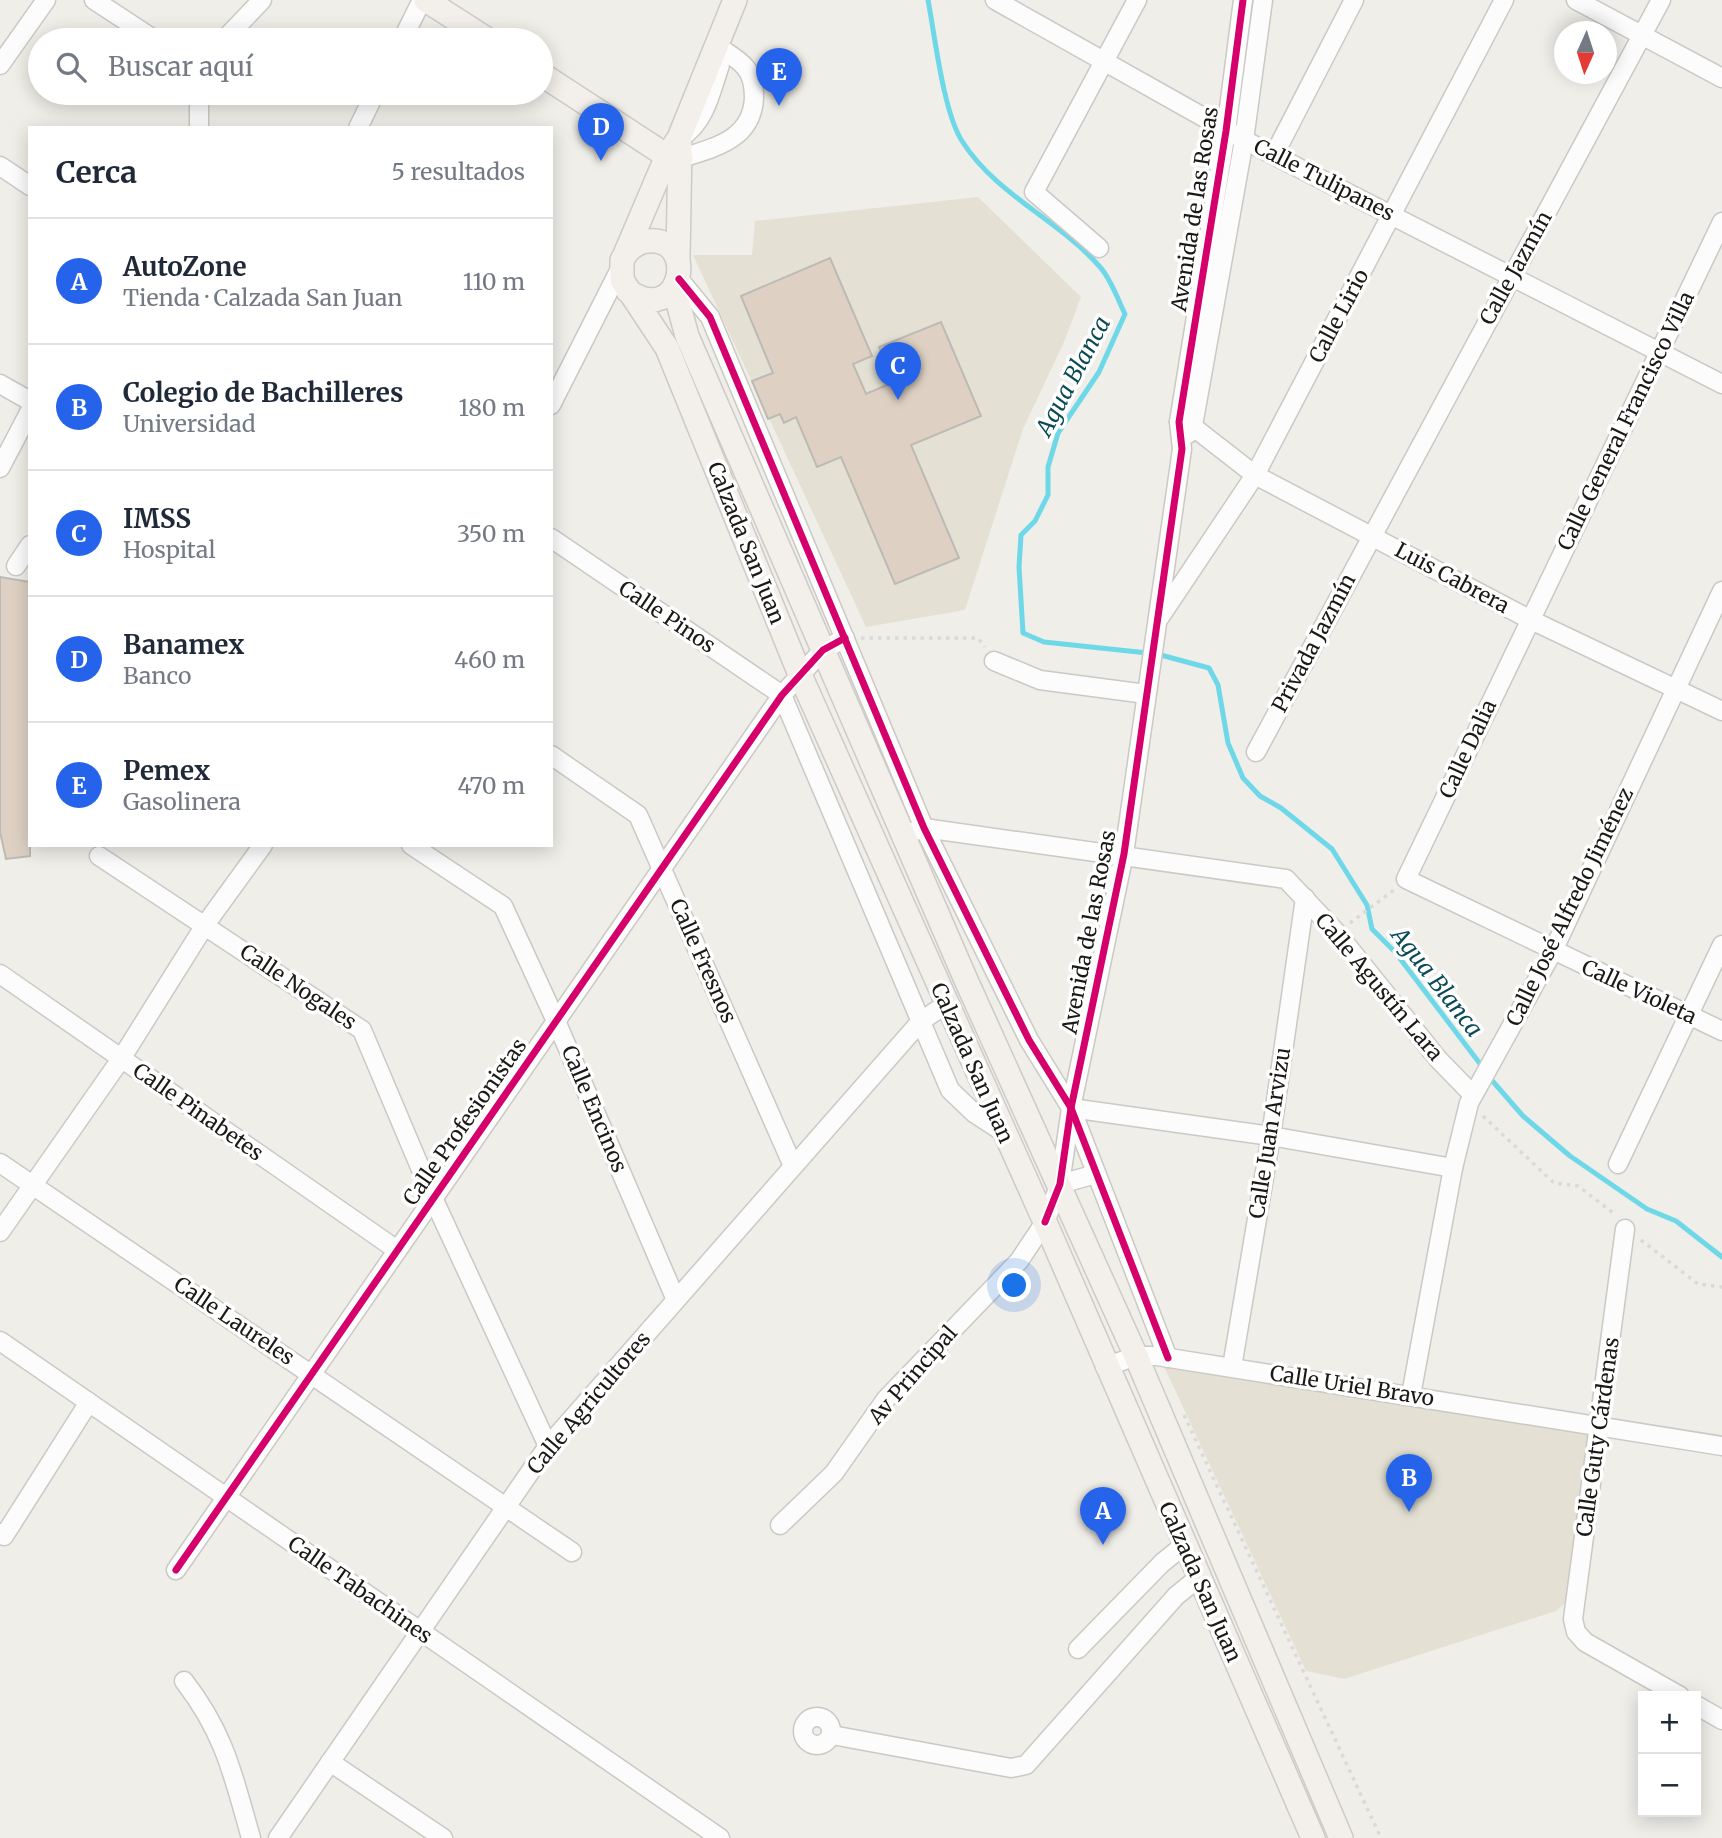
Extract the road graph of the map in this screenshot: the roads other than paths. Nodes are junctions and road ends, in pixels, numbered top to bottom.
1 (46, 0) edge
2 (94, 0) edge
3 (262, 0) edge
4 (424, 0) edge
5 (735, 0) edge
6 (995, 0) edge
7 (1137, 0) edge
8 (1243, 0) edge
9 (1264, 0) edge
10 (1354, 0) edge
11 (1504, 0) edge
12 (1576, 0) edge
13 (1661, 0) edge
14 (137, 28) edge
15 (235, 28) edge
16 (409, 28) edge
17 (469, 28) edge
18 (1642, 37) junction
19 (720, 48) junction
20 (1102, 63) junction
21 (0, 65) edge
22 (1722, 78) edge
23 (553, 81) edge
24 (199, 105) edge
25 (370, 105) edge
26 (701, 118) junction
27 (200, 126) edge
28 (359, 126) edge
29 (1226, 131) junction
30 (1244, 140) junction
31 (718, 147) junction
32 (676, 151) junction
33 (1274, 155) junction
34 (0, 166) edge
35 (28, 185) edge
36 (1393, 214) junction
37 (1722, 222) edge
38 (1099, 248) dead end
39 (625, 270) junction
40 (677, 275) junction
41 (1510, 278) junction
42 (687, 336) junction
43 (667, 348) junction
44 (1658, 353) junction
45 (0, 384) edge
46 (1722, 384) edge
47 (28, 400) edge
48 (553, 401) edge
49 (28, 415) edge
50 (1185, 424) junction
51 (0, 468) edge
52 (1255, 475) junction
53 (1371, 535) junction
54 (553, 539) edge
55 (28, 548) edge
56 (16, 566) dead end
57 (1722, 591) edge
58 (1529, 619) junction
59 (1157, 622) junction
60 (845, 638) junction
61 (823, 650) junction
62 (993, 661) road end
63 (801, 677) junction
64 (1147, 688) junction
65 (1676, 688) junction
66 (782, 695) junction
67 (1722, 711) edge
68 (1256, 752) dead end
69 (553, 756) edge
70 (915, 831) junction
71 (262, 847) edge
72 (414, 847) edge
73 (1124, 853) junction
74 (99, 856) dead end
75 (662, 868) junction
76 (1406, 879) joint
77 (1305, 898) junction
78 (205, 925) junction
79 (1722, 945) edge
80 (1553, 951) junction
81 (0, 974) edge
82 (945, 1005) junction
83 (1689, 1015) junction
84 (556, 1021) junction
85 (921, 1021) junction
86 (1722, 1031) edge
87 (121, 1059) junction
88 (1474, 1095) junction
89 (1071, 1108) junction
90 (1003, 1132) junction
91 (1271, 1136) junction
92 (0, 1163) edge
93 (1618, 1164) dead end
94 (793, 1166) junction
95 (1452, 1168) junction
96 (1096, 1174) junction
97 (1060, 1184) junction
98 (32, 1185) junction
99 (433, 1198) junction
100 (1045, 1222) junction
101 (1625, 1229) road end
102 (0, 1232) edge
103 (397, 1250) junction
104 (676, 1300) junction
105 (0, 1341) edge
106 (1136, 1356) junction
107 (1168, 1358) junction
108 (1105, 1367) junction
109 (1232, 1367) junction
110 (312, 1374) junction
111 (1411, 1395) junction
112 (89, 1402) junction
113 (1600, 1427) junction
114 (548, 1446) junction
115 (1722, 1446) edge
116 (226, 1497) junction
117 (505, 1508) junction
118 (780, 1525) dead end
119 (2, 1534) edge
120 (1184, 1545) junction
121 (572, 1552) dead end
122 (176, 1570) dead end
123 (1198, 1578) junction
124 (421, 1632) junction
125 (1079, 1648) dead end
126 (184, 1681) dead end
127 (1671, 1691) edge
128 (1701, 1708) edge
129 (1722, 1720) edge
130 (832, 1735) dead end
131 (330, 1762) junction
132 (251, 1838) edge
133 (278, 1838) edge
134 (443, 1838) edge
135 (719, 1838) edge
136 (1313, 1838) edge
137 (1341, 1838) edge

1 - 21 street
2 - 14 street
3 - 15 street
4 - 16 street
4 - 17 main road
5 - 19 main road
6 - 20 street, Calle Tulipanes
7 - 20 street
8 - 29 street, Avenida de las Rosas
9 - 30 street, Avenida de las Rosas
10 - 33 street
11 - 36 street, Calle Lirio
12 - 18 street
13 - 18 street, Calle Jazmín
18 - 22 street
18 - 41 street, Calle Jazmín
19 - 26 street
19 - 31 street
19 - 32 main road
20 - 29 street, Calle Tulipanes
20 - 38 street
23 - 32 main road
24 - 27 street
25 - 28 street
26 - 31 street
26 - 32 street
29 - 30 street, Calle Tulipanes
29 - 50 street, Avenida de las Rosas
30 - 33 street, Calle Tulipanes
30 - 50 street, Avenida de las Rosas
31 - 32 street
32 - 39 main road
32 - 40 main road, Calzada San Juan
33 - 36 street, Calle Tulipanes
34 - 35 street
36 - 41 street, Calle Tulipanes
36 - 52 street, Calle Lirio
37 - 44 street, Calle General Francisco Villa
39 - 40 main road
39 - 40 main road
39 - 43 main road, Calzada San Juan
39 - 48 street
40 - 42 main road, Calzada San Juan
40 - 60 street
41 - 44 street, Calle Tulipanes
41 - 53 street, Calle Jazmín
42 - 43 main road
42 - 61 main road, Calzada San Juan
43 - 63 main road, Calzada San Juan
44 - 46 street, Calle Tulipanes
44 - 58 street, Calle General Francisco Villa
45 - 47 street
49 - 51 street
50 - 52 street, Luis Cabrera
50 - 59 street
52 - 53 street, Luis Cabrera
52 - 59 street, Calle Lirio
53 - 58 street, Luis Cabrera
53 - 68 street, Privada Jazmín
54 - 66 street, Calle Pinos
55 - 56 street
57 - 65 street, Calle José Alfredo Jiménez
58 - 65 street, Luis Cabrera
58 - 76 street, Calle Dalia
59 - 64 street, Avenida de las Rosas
60 - 61 street
60 - 70 street
61 - 63 street, Calle Profesionistas
61 - 70 main road, Calzada San Juan
62 - 64 street
63 - 66 street, Calle Profesionistas
63 - 82 main road, Calzada San Juan
64 - 73 street, Avenida de las Rosas
65 - 67 street, Luis Cabrera
65 - 80 street, Calle José Alfredo Jiménez
66 - 75 street, Calle Profesionistas
66 - 85 street
69 - 75 street, Calle Fresnos
70 - 73 street
70 - 89 street
70 - 97 main road, Calzada San Juan
71 - 78 street
72 - 84 street, Calle Encinos
73 - 77 street, Calle Agustín Lara
73 - 89 street, Avenida de las Rosas
74 - 78 street, Calle Nogales
75 - 84 street, Calle Profesionistas
75 - 94 street, Calle Fresnos
76 - 80 street, Calle Violeta
77 - 88 street, Calle Agustín Lara
77 - 91 street, Calle Juan Arvizu
78 - 87 street
78 - 99 street, Calle Nogales
79 - 83 street
80 - 83 street, Calle Violeta
80 - 88 street, Calle José Alfredo Jiménez
81 - 87 street, Calle Pinabetes
82 - 85 street, Calle Agricultores
82 - 90 main road, Calzada San Juan
83 - 86 street, Calle Violeta
83 - 93 street
84 - 99 street, Calle Profesionistas
84 - 104 street, Calle Encinos
85 - 90 street
85 - 94 street, Calle Agricultores
87 - 98 street
87 - 103 street, Calle Pinabetes
88 - 95 street, Calle José Alfredo Jiménez
89 - 91 street
89 - 96 street
89 - 97 street, Avenida de las Rosas
90 - 100 main road, Calzada San Juan
91 - 95 street
91 - 109 street, Calle Juan Arvizu
92 - 98 street, Calle Laureles
94 - 104 street, Calle Agricultores
95 - 111 street, Calle José Alfredo Jiménez
96 - 97 street
96 - 107 street
97 - 100 street, Avenida de las Rosas
97 - 106 main road, Calzada San Juan
98 - 102 street
98 - 110 street, Calle Laureles
99 - 103 street, Calle Profesionistas
99 - 114 street, Calle Nogales
100 - 108 main road, Calzada San Juan
100 - 118 street, Av Principal
101 - 113 street, Calle Guty Cárdenas
103 - 110 street, Calle Profesionistas
104 - 114 street, Calle Agricultores
105 - 112 street, Calle Tabachines
106 - 107 street, Calle Uriel Bravo
106 - 108 street, Calle Uriel Bravo
106 - 137 main road, Calzada San Juan
107 - 109 street, Calle Uriel Bravo
108 - 120 main road, Calzada San Juan
109 - 111 street, Calle Uriel Bravo
110 - 116 street, Calle Profesionistas
110 - 117 street, Calle Laureles
111 - 113 street, Calle Uriel Bravo
112 - 116 street, Calle Tabachines
112 - 119 street
113 - 115 street, Calle Uriel Bravo
113 - 127 street, Calle Guty Cárdenas
114 - 117 street, Calle Agricultores
116 - 122 street, Calle Profesionistas
116 - 124 street, Calle Tabachines
117 - 121 street, Calle Laureles
117 - 124 street, Calle Agricultores
120 - 123 main road, Calzada San Juan
120 - 125 street
123 - 130 street
123 - 136 main road, Calzada San Juan
124 - 131 street, Calle Agricultores
124 - 135 street, Calle Tabachines
126 - 132 street
128 - 129 street
131 - 133 street, Calle Agricultores
131 - 134 street

